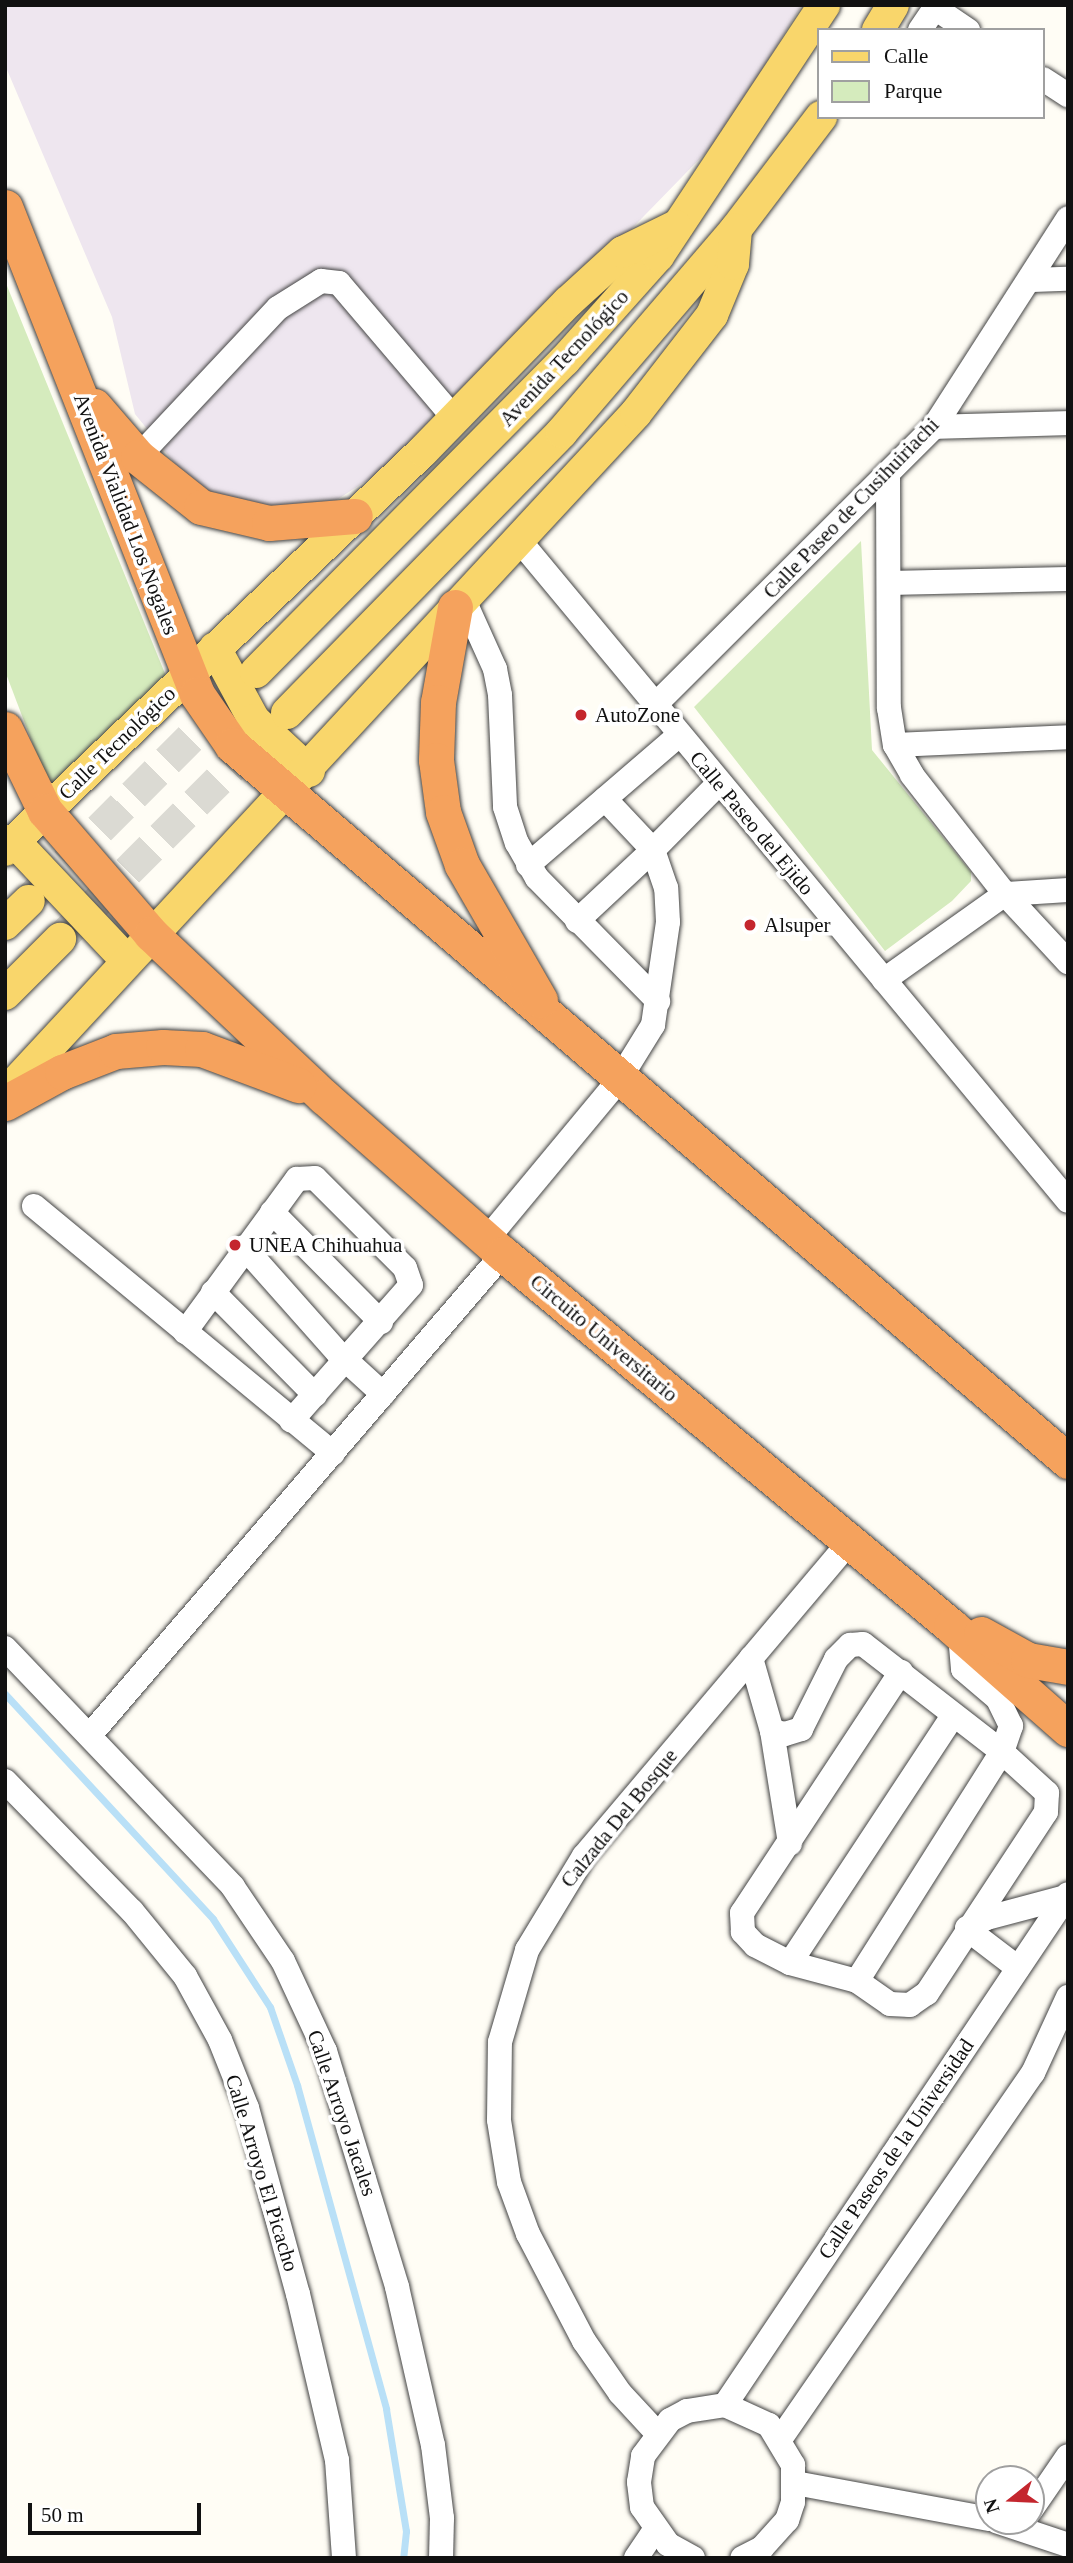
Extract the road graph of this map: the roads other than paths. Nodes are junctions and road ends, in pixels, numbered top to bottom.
1 (824, 5) edge
2 (893, 5) edge
3 (936, 7) edge
4 (879, 28) edge
5 (921, 28) edge
6 (965, 28) edge
7 (1045, 80) edge
8 (1068, 95) edge
9 (819, 119) edge
10 (6, 212) edge
11 (1068, 218) edge
12 (676, 226) junction
13 (736, 229) junction
14 (1068, 279) edge
15 (1031, 280) junction
16 (75, 383) junction
17 (454, 418) junction
18 (1068, 423) edge
19 (934, 427) junction
20 (138, 457) junction
21 (888, 473) junction
22 (355, 516) junction
23 (519, 540) junction
24 (1068, 579) edge
25 (889, 583) junction
26 (459, 602) junction
27 (215, 649) junction
28 (256, 672) tunnel mouth
29 (189, 675) junction
30 (654, 706) junction
31 (287, 713) tunnel mouth
32 (5, 729) edge
33 (679, 735) junction
34 (1068, 737) edge
35 (895, 745) junction
36 (297, 783) junction
37 (719, 783) junction
38 (605, 799) junction
39 (45, 811) junction
40 (10, 845) edge
41 (653, 850) junction
42 (528, 865) junction
43 (1068, 890) edge
44 (1005, 894) junction
45 (29, 901) tunnel mouth
46 (577, 921) junction
47 (5, 924) edge
48 (151, 934) junction
49 (60, 939) tunnel mouth
50 (127, 961) junction
51 (1068, 962) edge
52 (884, 980) junction
53 (5, 994) edge
54 (658, 1001) junction
55 (554, 1024) junction
56 (619, 1080) junction
57 (5, 1094) edge
58 (324, 1097) junction
59 (5, 1104) edge
60 (1068, 1201) edge
61 (34, 1206) dead end
62 (272, 1212) junction
63 (244, 1247) junction
64 (495, 1247) junction
65 (212, 1292) junction
66 (381, 1322) junction
67 (185, 1332) junction
68 (346, 1361) junction
69 (383, 1394) junction
70 (315, 1395) junction
71 (1011, 1413) junction
72 (291, 1421) junction
73 (333, 1453) junction
74 (1068, 1461) edge
75 (1068, 1477) edge
76 (848, 1544) junction
77 (955, 1631) junction
78 (5, 1648) edge
79 (1005, 1649) junction
80 (751, 1658) junction
81 (1068, 1667) edge
82 (901, 1672) junction
83 (1068, 1700) edge
84 (952, 1717) junction
85 (1068, 1729) edge
86 (772, 1731) junction
87 (90, 1735) junction
88 (1002, 1752) junction
89 (5, 1781) edge
90 (790, 1844) junction
91 (1067, 1895) edge
92 (967, 1929) junction
93 (790, 1963) junction
94 (1018, 1968) junction
95 (857, 1981) junction
96 (1068, 1997) edge
97 (725, 2405) junction
98 (656, 2433) junction
99 (781, 2438) junction
100 (1068, 2456) edge
101 (795, 2483) junction
102 (1045, 2490) edge
103 (975, 2516) edge
104 (654, 2531) junction
105 (1045, 2531) edge
106 (1068, 2545) edge
107 (750, 2557) edge
108 (344, 2558) edge
109 (441, 2558) edge
110 (636, 2558) edge
111 (693, 2558) edge

1 - 12 main road, Avenida Tecnológico
2 - 4 main road
3 - 5 street
3 - 6 street
7 - 8 street
9 - 13 main road
10 - 16 highway, Avenida Vialidad Los Nogales
11 - 15 street, Calle Paseo de Cusihuiriachi
12 - 17 main road, Calle Tecnológico
12 - 28 main road, Avenida Tecnológico
13 - 23 main road
13 - 31 main road
14 - 15 street
15 - 19 street, Calle Paseo de Cusihuiriachi
16 - 20 highway
16 - 29 highway, Avenida Vialidad Los Nogales
17 - 20 street
17 - 22 main road, Calle Tecnológico
18 - 19 street
19 - 21 street, Calle Paseo de Cusihuiriachi
20 - 22 highway
21 - 25 street
21 - 30 street, Calle Paseo de Cusihuiriachi
22 - 27 main road, Calle Tecnológico
23 - 26 main road
23 - 30 street, Calle Paseo del Ejido
24 - 25 street
25 - 35 street
26 - 36 main road
26 - 42 street
26 - 55 highway
27 - 29 main road, Calle Tecnológico
27 - 36 main road
29 - 36 highway, Avenida Vialidad Los Nogales
29 - 39 main road, Calle Tecnológico
30 - 33 street, Calle Paseo del Ejido
32 - 39 highway
33 - 37 street, Calle Paseo del Ejido
33 - 38 street
34 - 35 street
35 - 44 street
36 - 48 main road
36 - 55 highway
37 - 41 street
37 - 52 street, Calle Paseo del Ejido
38 - 41 street
38 - 42 street
39 - 40 main road, Calle Tecnológico
39 - 48 highway
40 - 50 main road
41 - 46 street
41 - 54 street
42 - 46 street
43 - 44 street
44 - 51 street
44 - 52 street
45 - 47 main road
46 - 54 street
48 - 50 main road
48 - 58 highway, Circuito Universitario
49 - 53 main road
50 - 57 main road
52 - 60 street, Calle Paseo del Ejido
54 - 56 street
55 - 56 highway
56 - 64 street
56 - 71 highway
58 - 59 highway
58 - 64 highway, Circuito Universitario
61 - 67 street
62 - 63 street
62 - 66 street
62 - 66 street
63 - 65 street
63 - 68 street
64 - 69 street
64 - 76 highway, Circuito Universitario
65 - 67 street
65 - 70 street
66 - 68 street
67 - 72 street
68 - 69 street
68 - 70 street
69 - 73 street
70 - 72 street
71 - 74 highway
71 - 75 highway
72 - 73 street
73 - 87 street
76 - 77 highway, Circuito Universitario
76 - 80 street, Calzada Del Bosque
77 - 79 highway
77 - 85 highway, Circuito Universitario
77 - 88 street
78 - 87 street, Calle Arroyo Jacales
79 - 81 highway
79 - 83 highway
80 - 86 street
80 - 98 street, Calzada Del Bosque
82 - 84 street
82 - 86 street
82 - 90 street
84 - 88 street
84 - 93 street
86 - 90 street
87 - 109 street, Calle Arroyo Jacales
88 - 92 street
88 - 95 street
89 - 108 street, Calle Arroyo El Picacho
90 - 93 street
91 - 92 street
91 - 94 street, Calle Paseos de la Universidad
92 - 94 street
92 - 95 street
93 - 95 street
94 - 97 street, Calle Paseos de la Universidad
96 - 99 street
97 - 98 street
97 - 99 street
98 - 104 street
99 - 101 street
100 - 102 street
101 - 103 street
101 - 107 street
104 - 110 street
104 - 111 street
105 - 106 street

